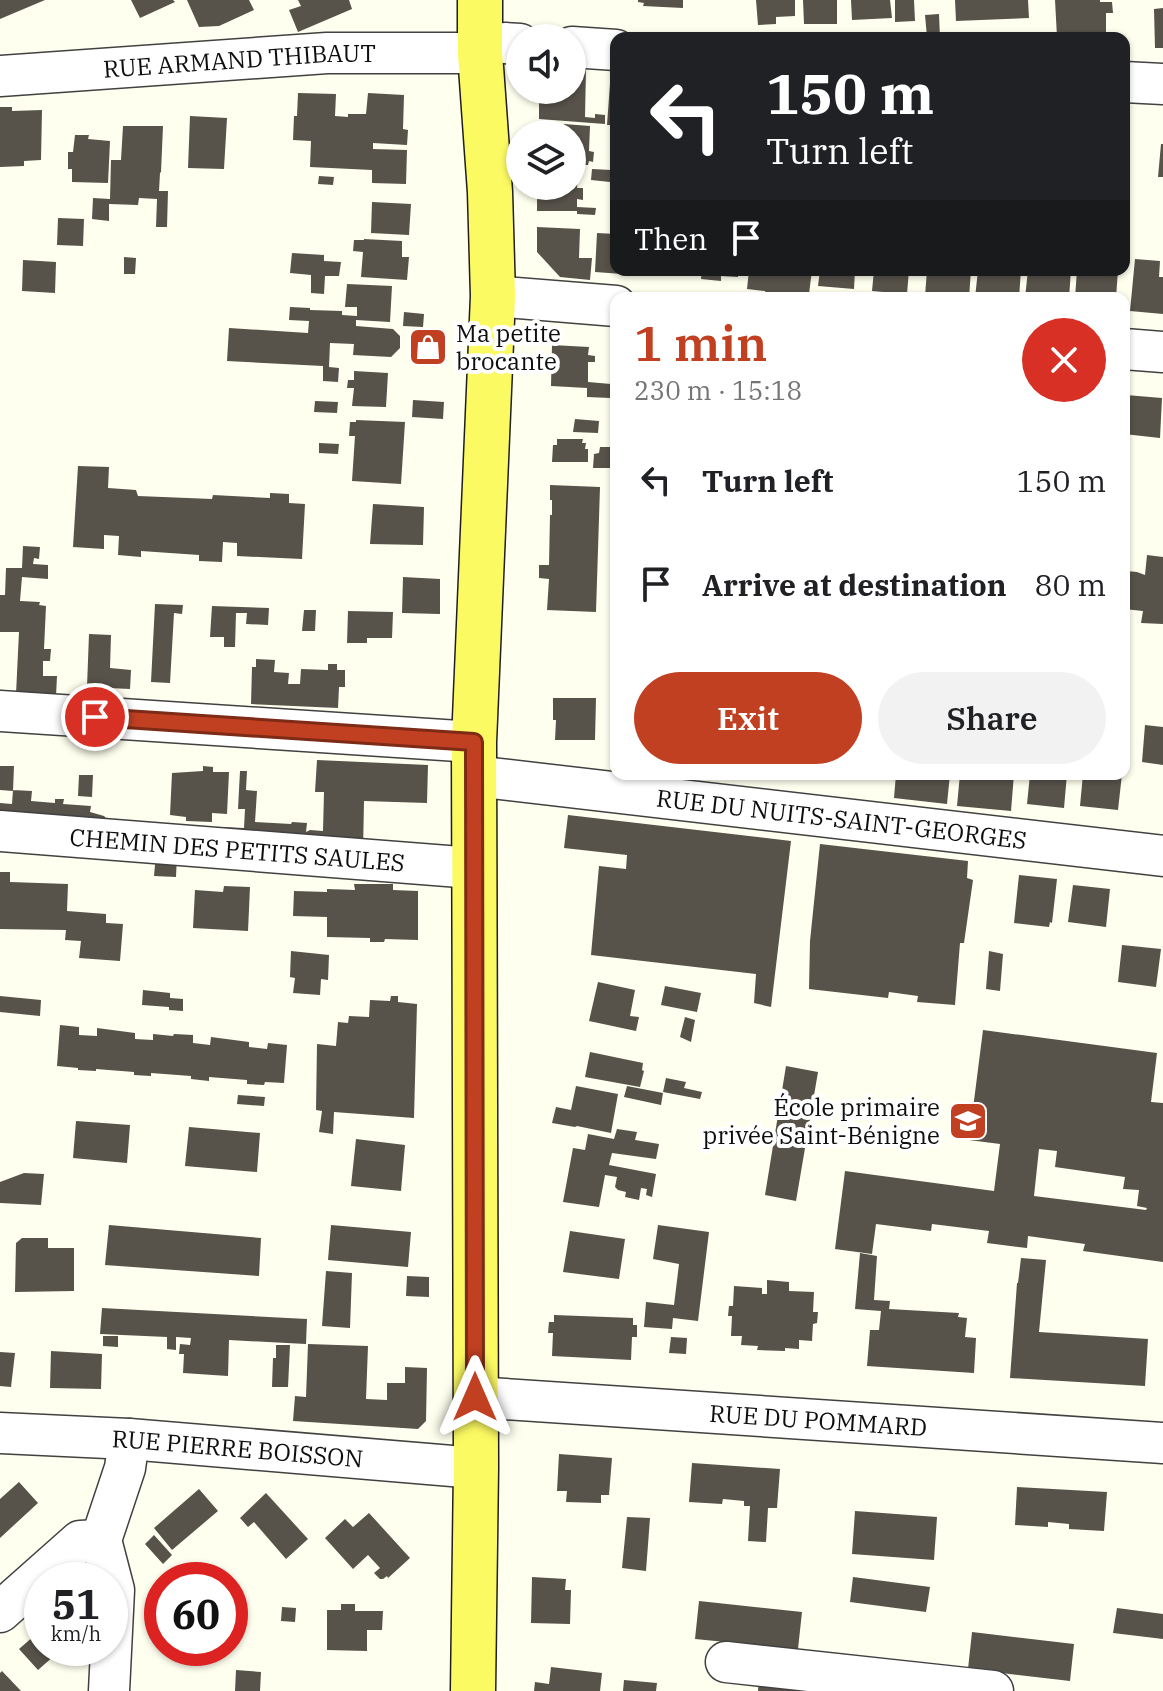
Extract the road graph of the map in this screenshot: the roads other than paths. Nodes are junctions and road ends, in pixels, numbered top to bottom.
1 (480, 0) edge
2 (507, 0) edge
3 (502, 47) edge
4 (586, 48) edge
5 (610, 50) edge
6 (0, 76) edge
7 (1130, 82) edge
8 (1163, 84) edge
9 (493, 296) junction
10 (610, 306) edge
11 (1130, 349) edge
12 (1163, 352) edge
13 (0, 711) edge
14 (474, 759) junction
15 (610, 778) edge
16 (623, 780) edge
17 (0, 831) edge
18 (1163, 856) edge
19 (473, 868) junction
20 (475, 1397) junction
21 (0, 1433) edge
22 (129, 1439) junction
23 (1163, 1443) edge
24 (476, 1468) junction
25 (101, 1540) junction
26 (0, 1612) edge
27 (726, 1662) dead end
28 (830, 1682) edge
29 (109, 1691) edge
30 (473, 1691) edge
31 (993, 1691) edge

1 - 3 main road
2 - 3 main road
3 - 6 street, RUE ARMAND THIBAUT
3 - 9 main road
4 - 5 street
7 - 8 street
9 - 10 street
9 - 14 main road
11 - 12 street
13 - 14 street, RUE DU NUITS-SAINT-GEORGES
14 - 15 street, RUE DU NUITS-SAINT-GEORGES
14 - 19 main road
16 - 18 street, RUE DU NUITS-SAINT-GEORGES
17 - 19 street, CHEMIN DES PETITS SAULES
19 - 20 main road
20 - 23 street, RUE DU POMMARD
20 - 24 main road
21 - 22 street, RUE PIERRE BOISSON
22 - 24 street, RUE PIERRE BOISSON
22 - 25 street
24 - 30 main road
25 - 26 street
25 - 29 street
27 - 28 street
28 - 31 street

